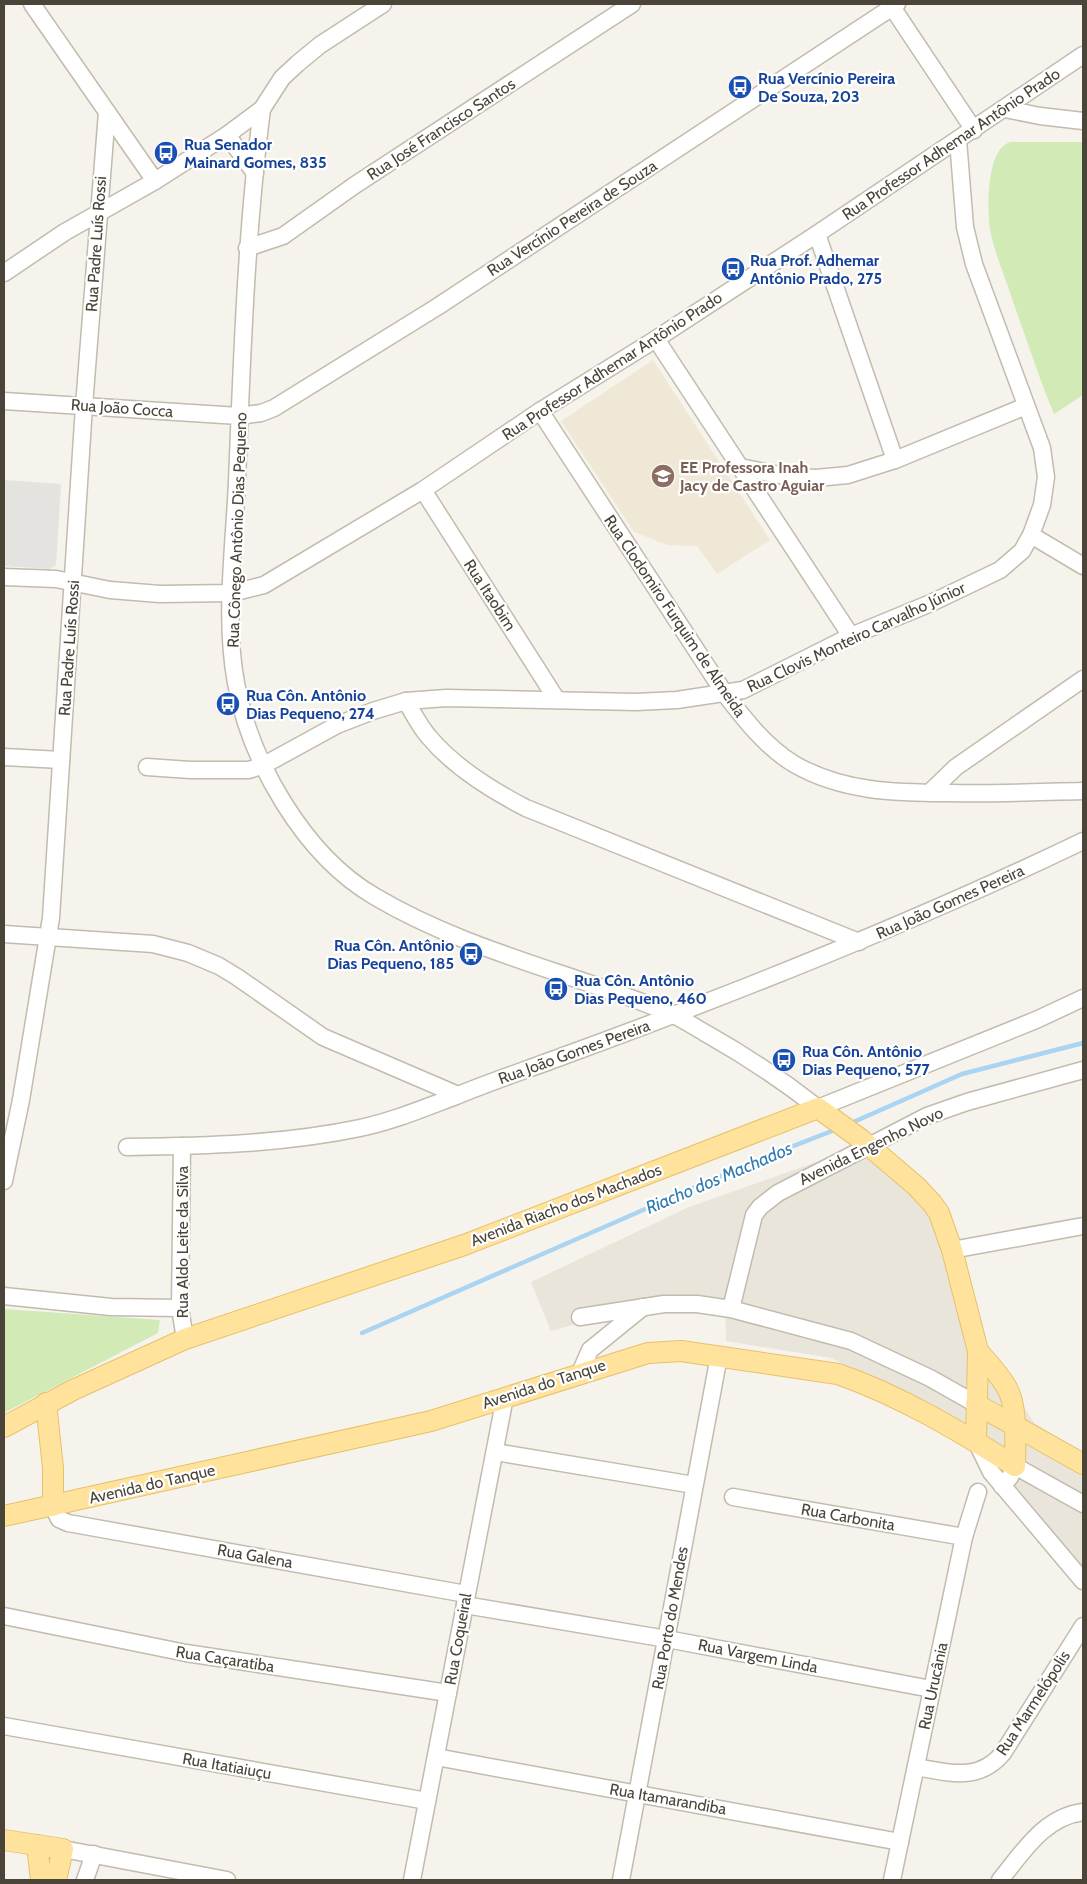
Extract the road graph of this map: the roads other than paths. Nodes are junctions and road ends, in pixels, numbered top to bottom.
1 (32, 4) edge
2 (383, 4) edge
3 (632, 4) edge
4 (893, 5) edge
5 (1083, 55) edge
6 (1005, 108) junction
7 (262, 109) junction
8 (107, 112) junction
9 (1083, 121) edge
10 (974, 130) junction
11 (227, 135) junction
12 (958, 140) junction
13 (255, 173) junction
14 (155, 181) junction
15 (98, 212) junction
16 (817, 234) junction
17 (247, 248) junction
18 (4, 273) edge
19 (656, 339) junction
20 (4, 401) edge
21 (84, 406) junction
22 (1026, 406) junction
23 (540, 411) junction
24 (240, 416) junction
25 (895, 460) junction
26 (740, 467) junction
27 (423, 490) junction
28 (1031, 536) junction
29 (1083, 566) edge
30 (4, 576) edge
31 (74, 583) junction
32 (232, 593) junction
33 (851, 636) junction
34 (1083, 679) edge
35 (725, 694) junction
36 (558, 700) junction
37 (406, 701) junction
38 (4, 757) edge
39 (61, 760) junction
40 (264, 765) junction
41 (147, 767) dead end
42 (1083, 791) edge
43 (929, 793) junction
44 (1083, 841) edge
45 (4, 934) edge
46 (49, 937) junction
47 (859, 942) junction
48 (1083, 998) edge
49 (674, 1015) junction
50 (1083, 1070) edge
51 (458, 1095) junction
52 (818, 1108) junction
53 (11, 1113) edge
54 (865, 1143) junction
55 (182, 1146) junction
56 (127, 1147) dead end
57 (4, 1181) edge
58 (1083, 1226) edge
59 (952, 1250) junction
60 (4, 1296) edge
61 (180, 1308) junction
62 (643, 1308) junction
63 (731, 1309) junction
64 (580, 1318) dead end
65 (185, 1339) junction
66 (978, 1350) junction
67 (719, 1356) junction
68 (580, 1373) junction
69 (505, 1397) junction
70 (46, 1403) junction
71 (976, 1404) junction
72 (1015, 1426) junction
73 (4, 1427) edge
74 (976, 1441) junction
75 (495, 1452) junction
76 (1083, 1464) edge
77 (1015, 1466) junction
78 (694, 1485) junction
79 (1002, 1486) junction
80 (978, 1492) dead end
81 (733, 1497) dead end
82 (1083, 1504) edge
83 (53, 1506) junction
84 (4, 1516) edge
85 (964, 1537) junction
86 (1083, 1581) edge
87 (466, 1599) junction
88 (4, 1616) edge
89 (1083, 1626) edge
90 (667, 1639) junction
91 (932, 1689) junction
92 (448, 1693) junction
93 (4, 1726) edge
94 (436, 1757) junction
95 (916, 1767) junction
96 (638, 1794) junction
97 (427, 1801) junction
98 (1083, 1812) edge
99 (4, 1840) edge
100 (900, 1842) junction
101 (38, 1845) junction
102 (63, 1849) junction
103 (94, 1854) junction
104 (41, 1880) edge
105 (56, 1880) edge
106 (85, 1880) edge
107 (227, 1880) edge
108 (412, 1880) edge
109 (621, 1880) edge
110 (892, 1880) edge
111 (1000, 1880) edge

1 - 8 street
2 - 7 street
3 - 17 street, Rua José Francisco Santos
4 - 10 street
4 - 24 street, Rua Vercínio Pereira de Souza
5 - 6 street, Rua Professor Adhemar Antônio Prado
6 - 9 street
6 - 10 street, Rua Professor Adhemar Antônio Prado
7 - 11 street
7 - 13 street, Rua Cônego Antônio Dias Pequeno
8 - 14 street
8 - 15 street, Rua Padre Luís Rossi
10 - 12 street, Rua Professor Adhemar Antônio Prado
11 - 13 street
11 - 14 street
12 - 16 street, Rua Professor Adhemar Antônio Prado
12 - 22 street, Rua Clovis Monteiro Carvalho Júnior
13 - 17 street, Rua Cônego Antônio Dias Pequeno
14 - 15 street
15 - 18 street
15 - 21 street, Rua Padre Luís Rossi
16 - 19 street, Rua Professor Adhemar Antônio Prado
16 - 25 street
17 - 24 street, Rua Cônego Antônio Dias Pequeno
19 - 23 street, Rua Professor Adhemar Antônio Prado
19 - 26 street
20 - 21 street, Rua João Cocca
21 - 24 street, Rua João Cocca
21 - 31 street, Rua Padre Luís Rossi
22 - 25 street
22 - 28 street, Rua Clovis Monteiro Carvalho Júnior
23 - 27 street, Rua Professor Adhemar Antônio Prado
23 - 35 street, Rua Clodomiro Furquim de Almeida
24 - 32 street, Rua Cônego Antônio Dias Pequeno
25 - 26 street
26 - 33 street
27 - 32 street, Rua Professor Adhemar Antônio Prado
27 - 36 street, Rua Itaobim
28 - 29 street
28 - 33 street, Rua Clovis Monteiro Carvalho Júnior
30 - 31 street, Rua Professor Adhemar Antônio Prado
31 - 32 street, Rua Professor Adhemar Antônio Prado
31 - 39 street, Rua Padre Luís Rossi
32 - 40 street, Rua Cônego Antônio Dias Pequeno
33 - 35 street, Rua Clovis Monteiro Carvalho Júnior
34 - 43 street
35 - 36 street, Rua Clovis Monteiro Carvalho Júnior
35 - 43 street, Rua Clodomiro Furquim de Almeida
36 - 37 street, Rua Clovis Monteiro Carvalho Júnior
37 - 40 street, Rua Clovis Monteiro Carvalho Júnior
37 - 47 street
38 - 39 street
39 - 46 street, Rua Padre Luís Rossi
40 - 41 street, Rua Clovis Monteiro Carvalho Júnior
40 - 49 street, Rua Cônego Antônio Dias Pequeno
42 - 43 street, Rua Clodomiro Furquim de Almeida
44 - 47 street, Rua João Gomes Pereira
45 - 46 street
46 - 51 street
46 - 53 street, Rua Padre Luís Rossi
47 - 49 street, Rua João Gomes Pereira
48 - 52 street, Avenida Riacho dos Machados
49 - 51 street, Rua João Gomes Pereira
49 - 52 street, Rua Cônego Antônio Dias Pequeno
50 - 54 street, Avenida Engenho Novo
51 - 55 street, Rua João Gomes Pereira
52 - 54 main road, Rua Cônego Antônio Dias Pequeno
52 - 65 main road, Avenida Riacho dos Machados
53 - 57 street, Rua Padre Luís Rossi
54 - 59 main road, Rua Cônego Antônio Dias Pequeno
54 - 63 street, Avenida Engenho Novo
55 - 56 street, Rua João Gomes Pereira
55 - 61 street, Rua Aldo Leite da Silva
58 - 59 street
59 - 66 main road, Rua Cônego Antônio Dias Pequeno
60 - 61 street
61 - 65 street, Rua Aldo Leite da Silva
62 - 63 street
62 - 64 street
62 - 68 street
63 - 71 street
65 - 70 main road, Avenida Riacho dos Machados
66 - 71 main road
66 - 72 main road
67 - 68 main road, Avenida do Tanque
67 - 74 main road, Avenida do Tanque
67 - 78 street, Rua Porto do Mendes
68 - 69 main road, Avenida do Tanque
69 - 75 street, Rua Coqueiral
69 - 83 main road, Avenida do Tanque
70 - 73 main road, Avenida Riacho dos Machados
70 - 83 main road
71 - 72 main road
71 - 74 main road
72 - 76 main road
72 - 77 main road
74 - 77 main road, Avenida do Tanque
74 - 79 street
75 - 78 street
75 - 87 street, Rua Coqueiral
77 - 79 street
77 - 82 street
78 - 90 street, Rua Porto do Mendes
79 - 86 street
80 - 85 street, Rua Urucânia
81 - 85 street, Rua Carbonita
83 - 84 main road, Avenida do Tanque
83 - 87 street, Rua Galena
85 - 91 street, Rua Urucânia
87 - 90 street, Rua Vargem Linda
87 - 92 street, Rua Coqueiral
88 - 92 street, Rua Caçaratiba
89 - 95 street, Rua Marmelópolis
90 - 91 street, Rua Vargem Linda
90 - 96 street, Rua Porto do Mendes
91 - 95 street, Rua Urucânia
92 - 94 street, Rua Coqueiral
93 - 97 street, Rua Itatiaiuçu
94 - 96 street, Rua Itamarandiba
94 - 97 street, Rua Coqueiral
95 - 100 street, Rua Urucânia
96 - 100 street, Rua Itamarandiba
96 - 109 street, Rua Porto do Mendes
97 - 108 street, Rua Coqueiral
98 - 111 street
99 - 101 main road
100 - 110 street, Rua Urucânia
101 - 102 main road
101 - 104 main road
102 - 103 street
102 - 105 main road
103 - 106 street
103 - 107 street

